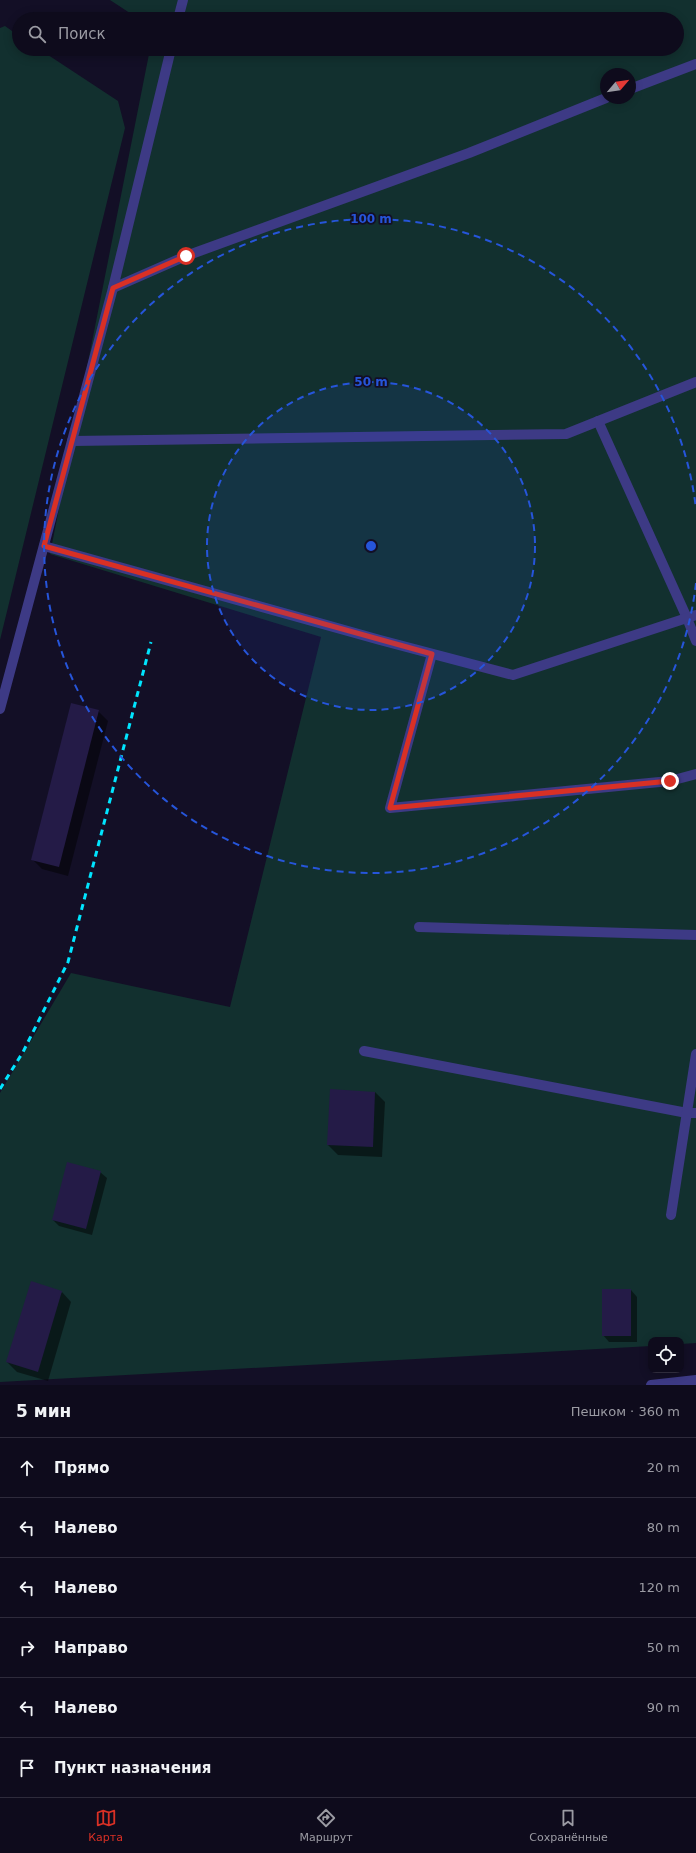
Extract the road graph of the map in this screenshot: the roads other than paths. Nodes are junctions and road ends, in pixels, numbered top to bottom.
1 (183, 0) edge
2 (180, 12) edge
3 (169, 56) edge
4 (696, 64) edge
5 (636, 87) edge
6 (600, 100) edge
7 (113, 288) junction
8 (696, 382) edge
9 (598, 421) junction
10 (72, 441) junction
11 (44, 546) junction
12 (692, 616) edge
13 (696, 641) edge
14 (432, 654) junction
15 (0, 709) edge
16 (696, 774) edge
17 (419, 928) dead end
18 (696, 935) edge
19 (364, 1051) dead end
20 (696, 1054) edge
21 (691, 1113) edge
22 (671, 1214) dead end
23 (696, 1380) edge
24 (652, 1385) edge

1 - 2 street
3 - 7 street
4 - 5 street
6 - 7 street
7 - 10 street
8 - 9 street
9 - 10 street
9 - 12 street
10 - 11 street
11 - 14 street
11 - 15 street
12 - 13 street
12 - 14 street
14 - 16 street
17 - 18 street
19 - 21 street
20 - 21 street
21 - 22 street
23 - 24 street

